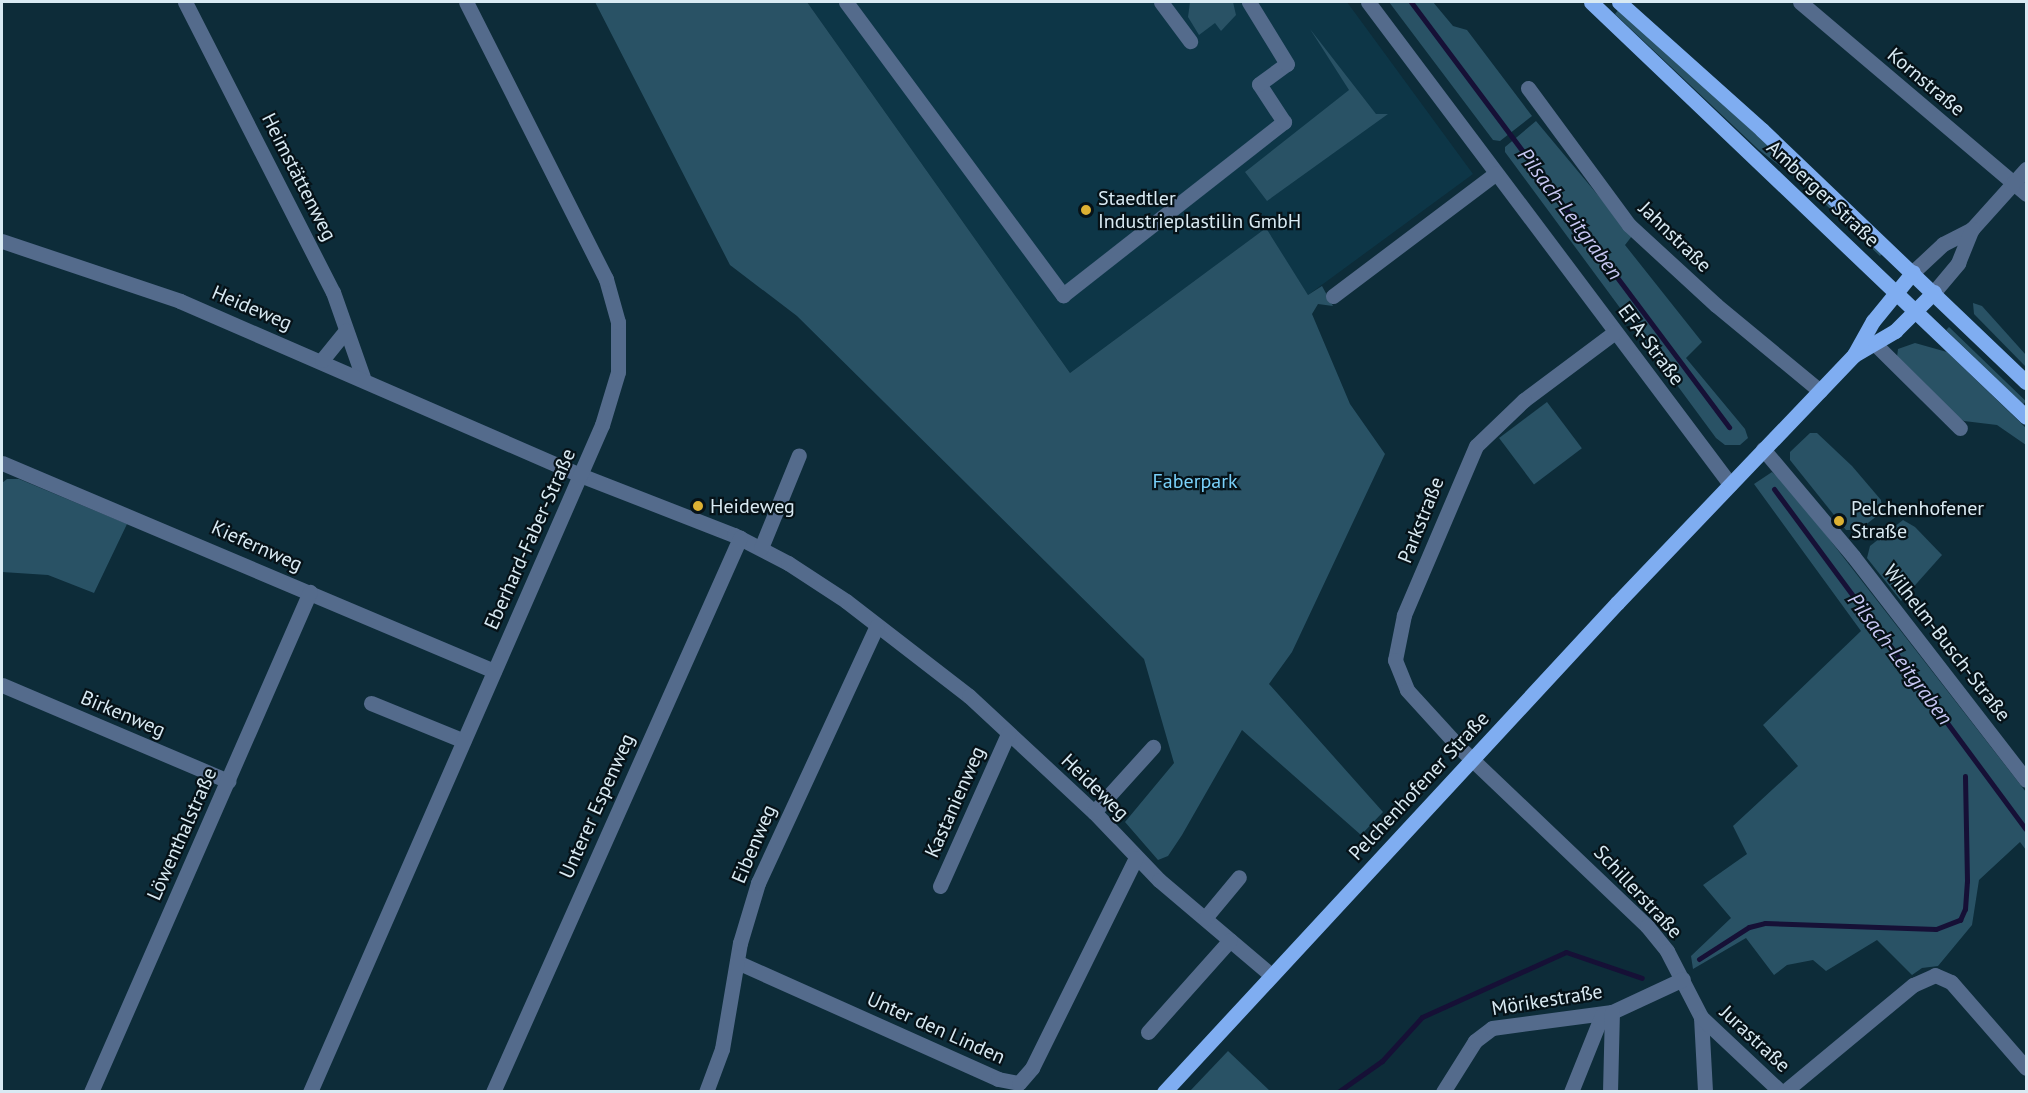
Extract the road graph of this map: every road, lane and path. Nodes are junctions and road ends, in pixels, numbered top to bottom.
1 (185, 2) edge
2 (466, 2) edge
3 (846, 2) edge
4 (1180, 2) edge
5 (1249, 2) edge
6 (1368, 2) edge
7 (1591, 2) edge
8 (1619, 2) edge
9 (1800, 2) edge
10 (1164, 9) edge
11 (1190, 41) dead end
12 (1528, 88) dead end
13 (2026, 169) edge
14 (1496, 173) junction
15 (2014, 183) junction
16 (2026, 194) edge
17 (1972, 229) junction
18 (2, 241) edge
19 (1912, 272) junction
20 (1896, 291) junction
21 (1934, 292) junction
22 (1333, 296) dead end
23 (1917, 311) junction
24 (346, 330) junction
25 (1614, 332) junction
26 (1876, 345) junction
27 (1854, 355) junction
28 (322, 360) junction
29 (363, 377) junction
30 (2026, 382) edge
31 (1820, 391) junction
32 (2026, 417) edge
33 (1960, 428) dead end
34 (1764, 449) junction
35 (799, 455) dead end
36 (2, 463) edge
37 (580, 475) junction
38 (1730, 484) junction
39 (740, 537) junction
40 (761, 548) junction
41 (310, 592) junction
42 (877, 626) junction
43 (494, 671) junction
44 (2, 685) edge
45 (371, 703) dead end
46 (1008, 734) junction
47 (464, 741) junction
48 (1153, 747) dead end
49 (1472, 760) junction
50 (2026, 780) edge
51 (228, 781) junction
52 (1094, 812) junction
53 (1136, 858) junction
54 (1239, 877) dead end
55 (940, 886) dead end
56 (1205, 918) junction
57 (1230, 940) junction
58 (736, 962) junction
59 (1271, 975) junction
60 (1683, 979) junction
61 (1607, 1014) junction
62 (1701, 1017) junction
63 (1148, 1032) dead end
64 (2026, 1068) edge
65 (91, 1092) edge
66 (310, 1092) edge
67 (493, 1092) edge
68 (706, 1092) edge
69 (1164, 1092) edge
70 (1443, 1092) edge
71 (1571, 1092) edge
72 (1610, 1092) edge
73 (1705, 1092) edge
74 (1783, 1092) edge

1 - 24 street, Heimstättenweg
2 - 37 street, Eberhard-Faber-Straße
3 - 5 street
4 - 10 street
6 - 14 street, EFA-Straße
7 - 20 main road, Amberger Straße
8 - 19 main road, Amberger Straße
9 - 15 street, Kornstraße
10 - 11 street
12 - 31 street, Jahnstraße
13 - 15 street
14 - 22 street
14 - 25 street, EFA-Straße
15 - 16 street, Kornstraße
15 - 17 street
17 - 19 street
17 - 21 street
18 - 28 street, Heideweg
19 - 20 main road, Pelchenhofener Straße
19 - 21 main road, Amberger Straße
20 - 23 main road, Amberger Straße
20 - 27 main road, Pelchenhofener Straße
21 - 23 main road, Pelchenhofener Straße
21 - 30 main road, Amberger Straße
23 - 26 main road, Pelchenhofener Straße
23 - 32 main road, Amberger Straße
24 - 28 street
24 - 29 street, Heimstättenweg
25 - 38 street, EFA-Straße
25 - 49 street, Parkstraße
26 - 27 main road, Pelchenhofener Straße
26 - 33 street
27 - 31 main road, Pelchenhofener Straße
28 - 29 street, Heideweg
29 - 37 street, Heideweg
31 - 34 main road, Pelchenhofener Straße
34 - 38 main road, Pelchenhofener Straße
34 - 50 street, Wilhelm-Busch-Straße
35 - 40 street
36 - 41 street, Kiefernweg
37 - 39 street, Heideweg
37 - 43 street, Eberhard-Faber-Straße
38 - 49 main road, Pelchenhofener Straße
39 - 40 street, Heideweg
39 - 67 street, Unterer Espenweg
40 - 42 street, Heideweg
41 - 43 street, Kiefernweg
41 - 51 street, Löwenthalstraße
42 - 46 street, Heideweg
42 - 58 street, Eibenweg
43 - 47 street, Eberhard-Faber-Straße
44 - 51 street, Birkenweg
45 - 47 street
46 - 52 street, Heideweg
46 - 55 street, Kastanienweg
47 - 66 street, Eberhard-Faber-Straße
48 - 52 street
49 - 59 main road, Pelchenhofener Straße
49 - 60 street, Schillerstraße
51 - 65 street, Löwenthalstraße
52 - 53 street, Heideweg
53 - 56 street, Heideweg
53 - 58 street, Unter den Linden
54 - 56 street
56 - 57 street, Heideweg
57 - 59 street, Heideweg
57 - 63 street
58 - 68 street, Eibenweg
59 - 69 main road, Pelchenhofener Straße
60 - 61 street, Mörikestraße
60 - 62 street, Schillerstraße
61 - 70 street, Mörikestraße
61 - 71 street
61 - 72 street
62 - 73 street, Schillerstraße
62 - 74 street, Jurastraße
64 - 74 street

